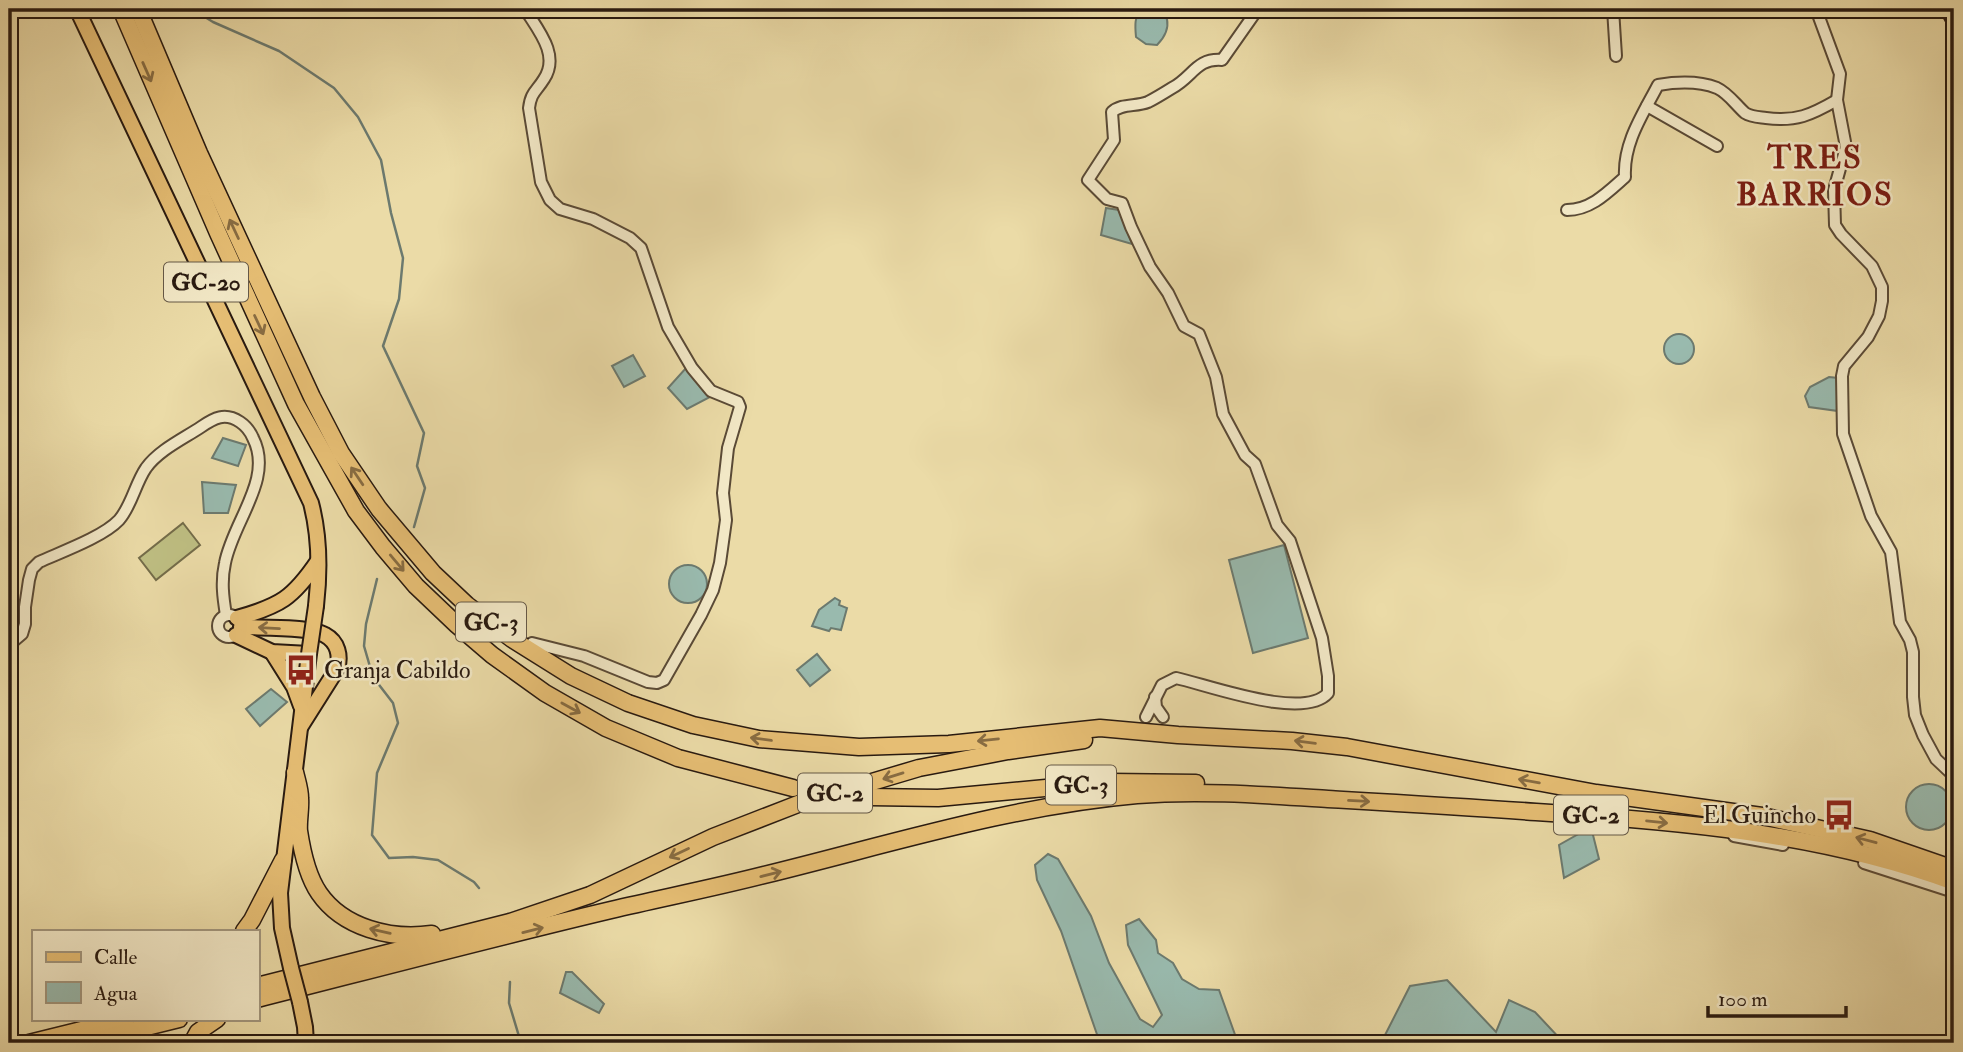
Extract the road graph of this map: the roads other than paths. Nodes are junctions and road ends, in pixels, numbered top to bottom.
1 (77, 9) edge
2 (121, 9) edge
3 (138, 9) edge
4 (525, 9) edge
5 (1256, 9) edge
6 (1613, 9) edge
7 (1816, 9) edge
8 (1948, 9) edge
9 (1954, 20) edge
10 (1616, 57) dead end
11 (1837, 100) junction
12 (1647, 106) junction
13 (1717, 146) dead end
14 (1567, 210) dead end
15 (379, 509) junction
16 (319, 560) junction
17 (235, 624) junction
18 (532, 643) junction
19 (9, 645) edge
20 (272, 652) junction
21 (309, 653) junction
22 (584, 656) junction
23 (570, 667) joint
24 (1155, 697) junction
25 (302, 708) junction
26 (1146, 717) dead end
27 (1163, 718) dead end
28 (300, 728) junction
29 (1178, 735) junction
30 (295, 772) junction
31 (1954, 776) edge
32 (793, 788) tunnel mouth
33 (870, 797) tunnel mouth
34 (1291, 797) junction
35 (1714, 828) junction
36 (283, 860) junction
37 (1954, 869) edge
38 (1954, 882) edge
39 (1954, 892) edge
40 (245, 930) edge
41 (470, 939) junction
42 (259, 986) edge
43 (259, 998) edge
44 (259, 1007) edge
45 (99, 1020) edge
46 (123, 1020) edge
47 (174, 1020) edge
48 (216, 1020) edge
49 (76, 1038) edge
50 (29, 1043) edge
51 (192, 1043) edge
52 (306, 1043) edge

1 - 16 main road, GC-20
2 -> 32 highway, GC-3
15 -> 3 highway, GC-3
4 - 22 street
5 - 24 street
6 - 10 street
7 - 11 street
8 - 9 main road
11 - 12 street
11 - 31 street
12 - 13 street
12 - 14 street
15 - 18 highway
29 -> 15 highway, GC-3
16 - 17 main road
16 - 21 main road, GC-20, bridge
17 - 19 street
17 - 20 main road
28 -> 17 main road
18 - 22 street
18 - 23 highway
20 - 21 main road
20 - 25 main road
21 - 25 main road, GC-20
22 - 23 street
24 - 26 street
24 - 27 street
25 - 28 main road, GC-20
28 - 30 main road, GC-20
37 -> 29 highway, GC-2
29 -> 41 highway, GC-2
30 - 36 main road, GC-20
41 -> 30 highway
33 - 34 highway, GC-3
34 -> 35 highway, GC-2
41 -> 34 highway, GC-2
35 - 38 highway, GC-2
35 - 39 street
36 - 40 highway
36 - 52 main road, GC-20, bridge
41 - 42 highway, GC-2
41 - 43 highway, GC-2
41 - 44 highway
45 - 49 highway
46 - 49 highway
47 - 49 highway
48 - 51 highway
49 - 50 highway

